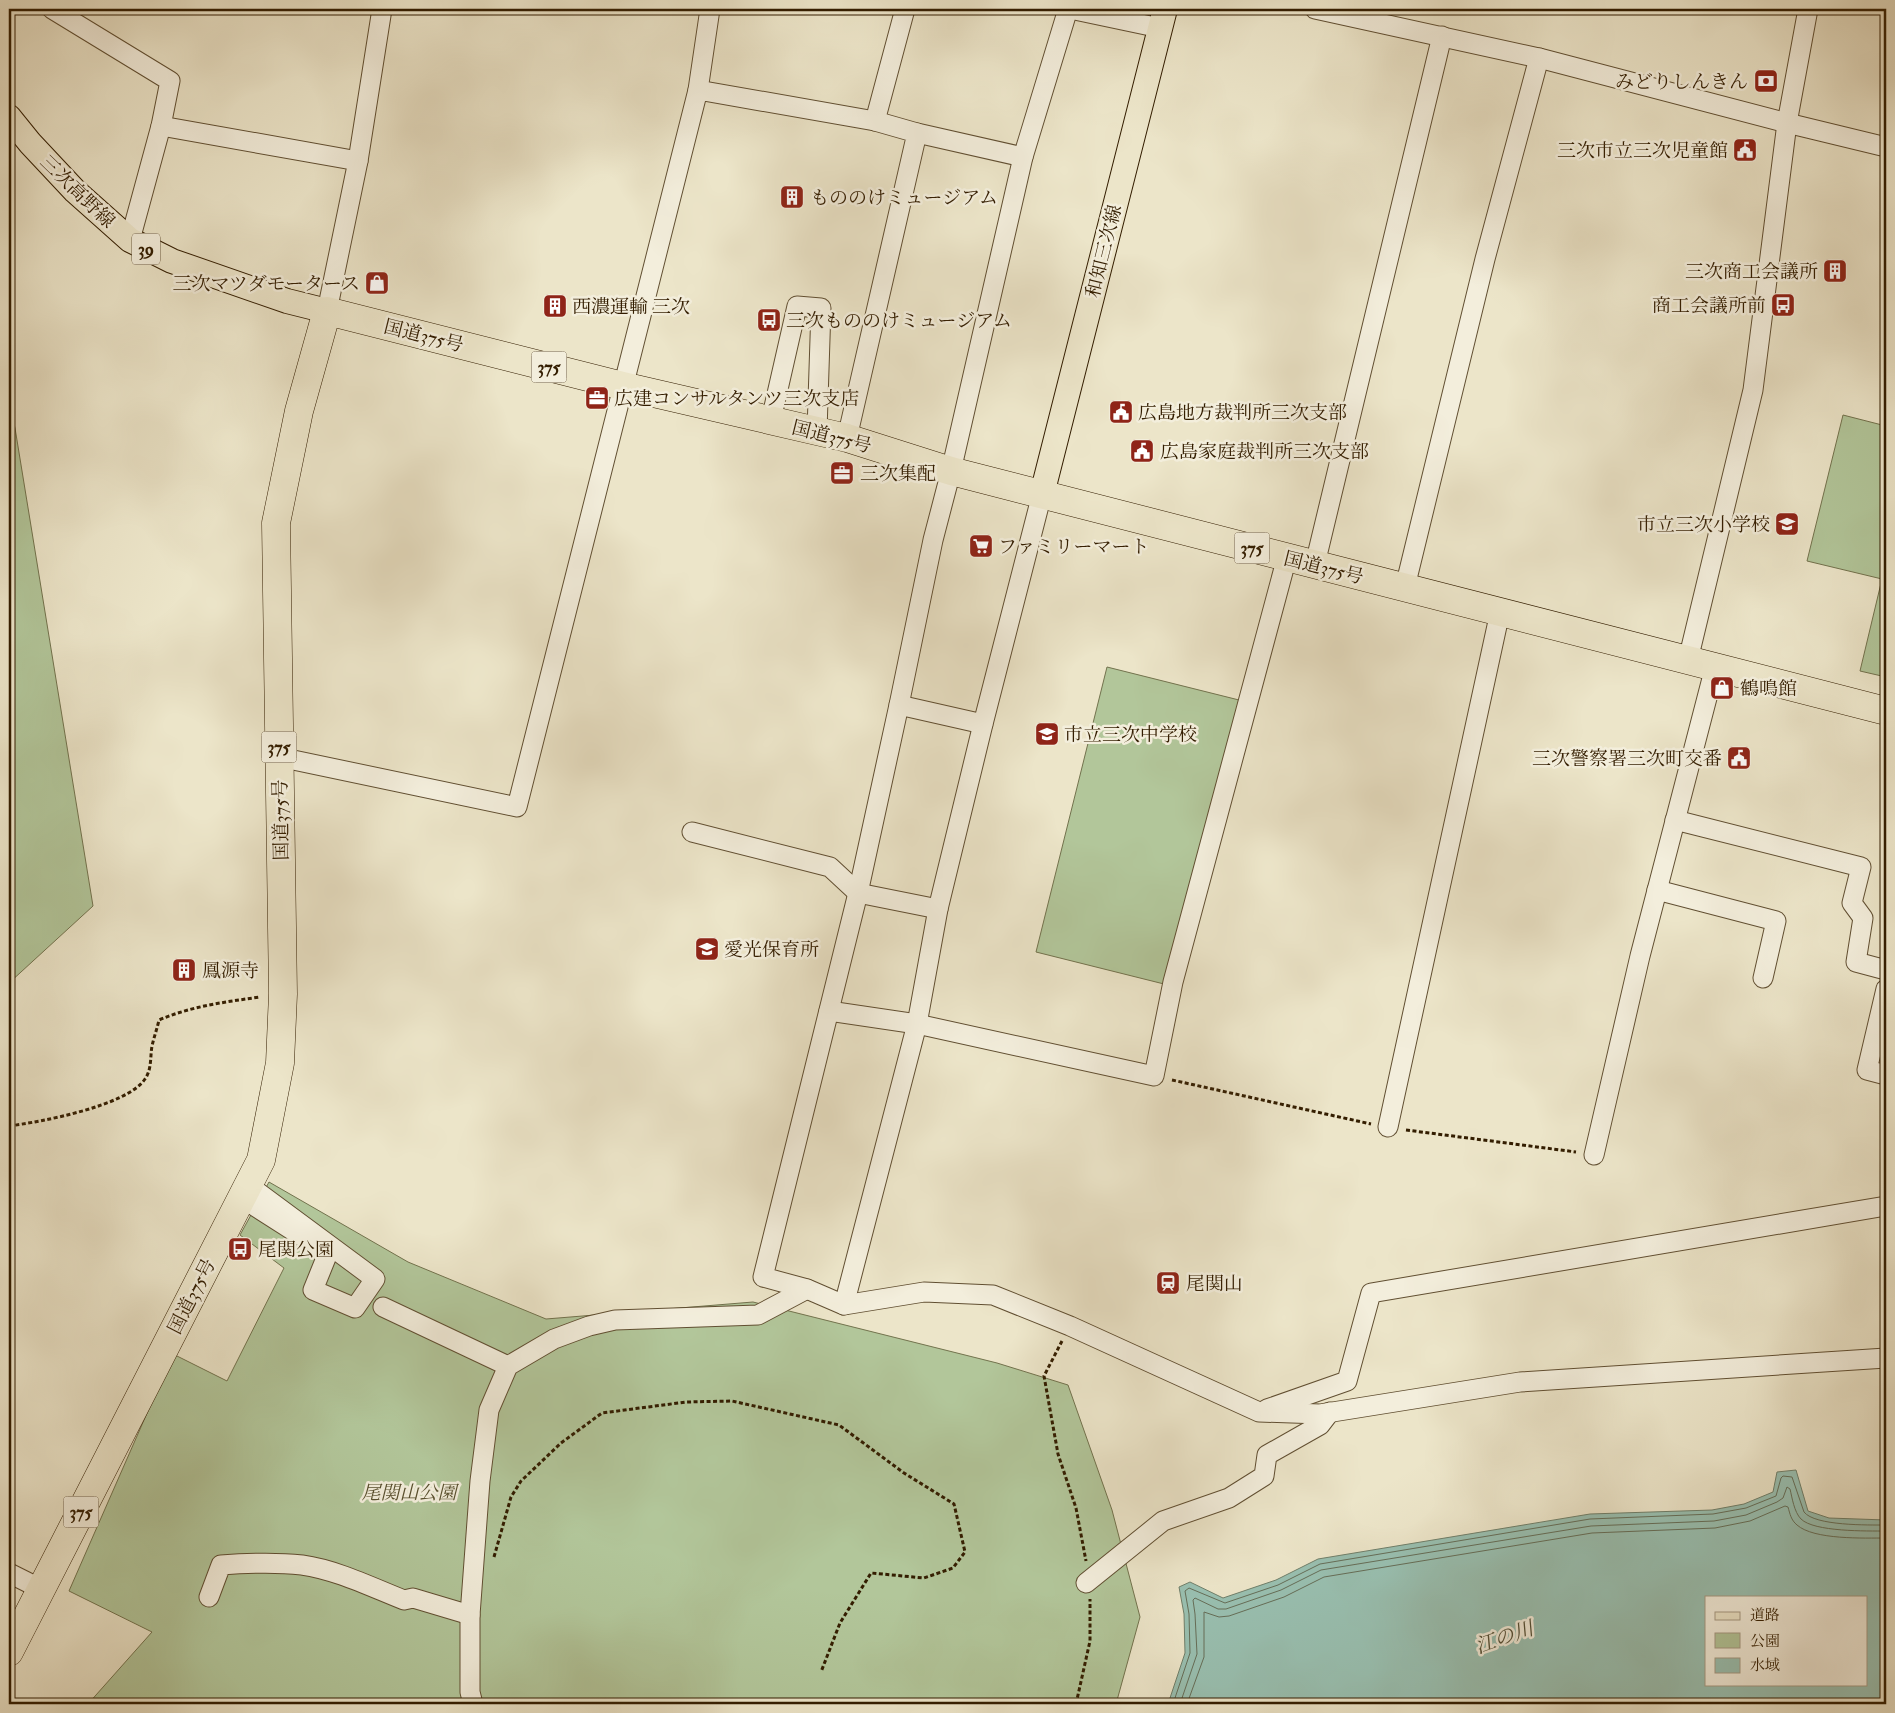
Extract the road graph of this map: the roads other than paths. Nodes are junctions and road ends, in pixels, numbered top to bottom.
1 (52, 9) edge
2 (382, 9) edge
3 (710, 9) edge
4 (906, 9) edge
5 (1069, 9) edge
6 (1315, 9) edge
7 (1808, 9) edge
8 (1163, 18) edge
9 (1442, 36) junction
10 (1539, 58) junction
11 (698, 90) junction
12 (9, 117) edge
13 (875, 121) junction
14 (1787, 123) junction
15 (161, 126) junction
16 (917, 133) junction
17 (1886, 147) edge
18 (1023, 157) junction
19 (358, 161) junction
20 (130, 240) junction
21 (327, 311) junction
22 (623, 386) junction
23 (771, 420) junction
24 (817, 431) junction
25 (847, 438) junction
26 (951, 471) junction
27 (1042, 494) junction
28 (1287, 557) junction
29 (1315, 564) junction
30 (1405, 587) junction
31 (1500, 612) junction
32 (1688, 660) junction
33 (1715, 667) junction
34 (899, 705) junction
35 (1886, 711) edge
36 (983, 724) junction
37 (279, 757) junction
38 (1675, 820) junction
39 (692, 832) dead end
40 (1657, 890) junction
41 (858, 893) junction
42 (938, 909) junction
43 (1886, 970) edge
44 (1763, 978) dead end
45 (1886, 989) edge
46 (829, 1011) junction
47 (917, 1024) junction
48 (1886, 1075) edge
49 (1388, 1127) road end
50 (1594, 1154) road end
51 (245, 1191) junction
52 (1886, 1206) edge
53 (807, 1289) junction
54 (844, 1305) junction
55 (383, 1307) dead end
56 (1886, 1358) edge
57 (508, 1366) junction
58 (1259, 1412) junction
59 (1330, 1412) junction
60 (9, 1573) edge
61 (1088, 1586) road end
62 (41, 1589) junction
63 (209, 1596) dead end
64 (470, 1615) junction
65 (9, 1652) edge
66 (473, 1704) edge

1 - 15 street
2 - 19 street
3 - 11 street
4 - 13 street
5 - 8 street
5 - 18 street
6 - 9 street
7 - 14 street
8 - 27 main road, 和知三次線
9 - 10 street
9 - 29 street
10 - 14 street
10 - 30 street
11 - 13 street
11 - 22 street
12 - 20 main road, 三次高野線 / 39
13 - 16 street
14 - 17 street
14 - 32 street
15 - 19 street
15 - 20 street
16 - 18 street
16 - 25 street
18 - 26 street
19 - 21 street
20 - 21 main road, 三次高野線 / 39
21 - 22 highway, 国道375号 / 375
21 - 37 highway, 国道375号 / 375
22 - 23 highway, 国道375号 / 375
22 - 37 street
23 - 24 highway, 国道375号 / 375
23 - 24 street
24 - 25 highway, 国道375号 / 375
25 - 26 highway, 国道375号 / 375
26 - 27 highway, 国道375号 / 375
26 - 34 street
27 - 28 highway, 国道375号 / 375
27 - 36 street
28 - 29 highway, 国道375号 / 375
28 - 47 street
29 - 30 highway, 国道375号 / 375
30 - 31 highway, 国道375号 / 375
31 - 32 highway, 国道375号 / 375
31 - 49 street
32 - 33 highway, 国道375号 / 375
33 - 35 highway, 国道375号 / 375
33 - 38 street
34 - 36 street
34 - 41 street
36 - 42 street
37 - 51 highway, 国道375号 / 375
38 - 40 street
38 - 43 street
39 - 41 street
40 - 44 street
40 - 50 street
41 - 42 street
41 - 46 street
42 - 47 street
45 - 48 street
46 - 47 street
46 - 53 street
47 - 54 street
51 - 51 street
51 - 62 highway, 国道375号 / 375
52 - 58 street
53 - 54 street
53 - 57 street
54 - 58 street
55 - 57 street
56 - 59 street
57 - 64 street
58 - 59 street
59 - 61 street
60 - 62 street
62 - 65 highway, 国道375号 / 375
63 - 64 street
64 - 66 street

